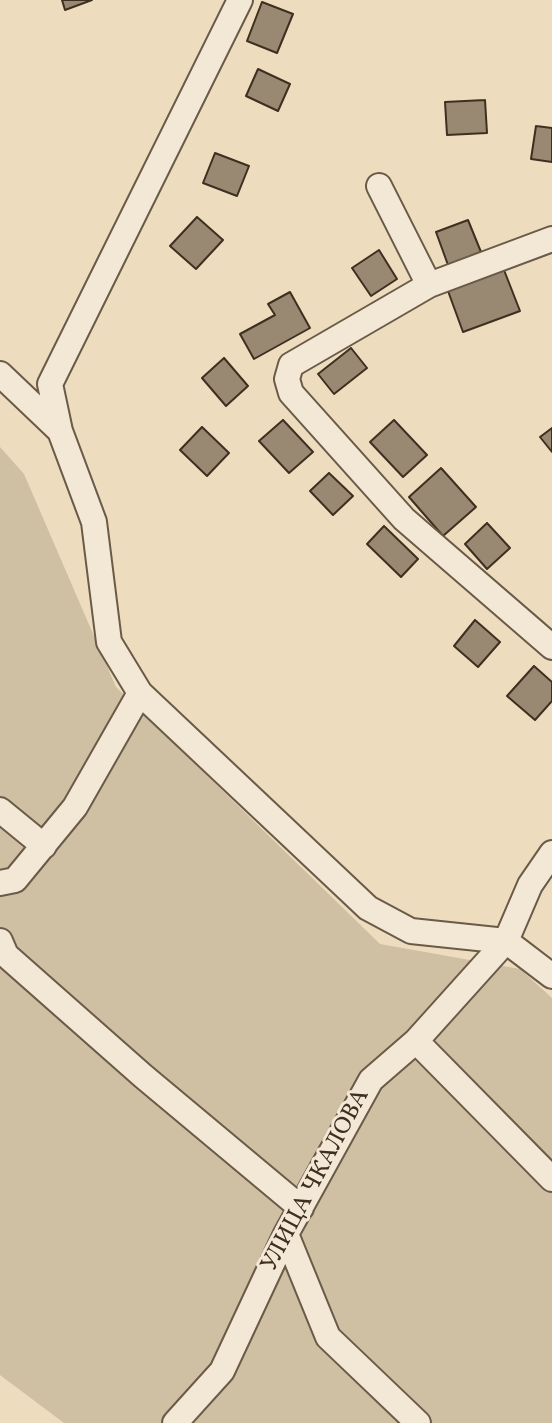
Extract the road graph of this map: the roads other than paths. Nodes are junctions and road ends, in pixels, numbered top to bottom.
1 (240, 0) edge
2 (379, 186) dead end
3 (552, 239) edge
4 (429, 285) junction
5 (0, 374) edge
6 (60, 431) junction
7 (552, 647) edge
8 (140, 693) junction
9 (0, 810) edge
10 (44, 846) junction
11 (552, 853) edge
12 (0, 883) edge
13 (0, 941) edge
14 (506, 941) junction
15 (552, 976) edge
16 (416, 1041) junction
17 (552, 1179) edge
18 (301, 1208) junction
19 (286, 1234) junction
20 (175, 1423) edge
21 (418, 1423) edge

1 - 6 street
2 - 4 street
3 - 4 street
4 - 7 street
5 - 6 street
6 - 8 street
8 - 10 street
8 - 14 street
9 - 10 street
10 - 12 street
11 - 14 street, УЛИЦА ЧКАЛОВА
13 - 18 street
14 - 15 street
14 - 16 street, УЛИЦА ЧКАЛОВА
16 - 17 street
16 - 18 street, УЛИЦА ЧКАЛОВА
18 - 19 street, УЛИЦА ЧКАЛОВА
19 - 20 street, УЛИЦА ЧКАЛОВА
19 - 21 street

